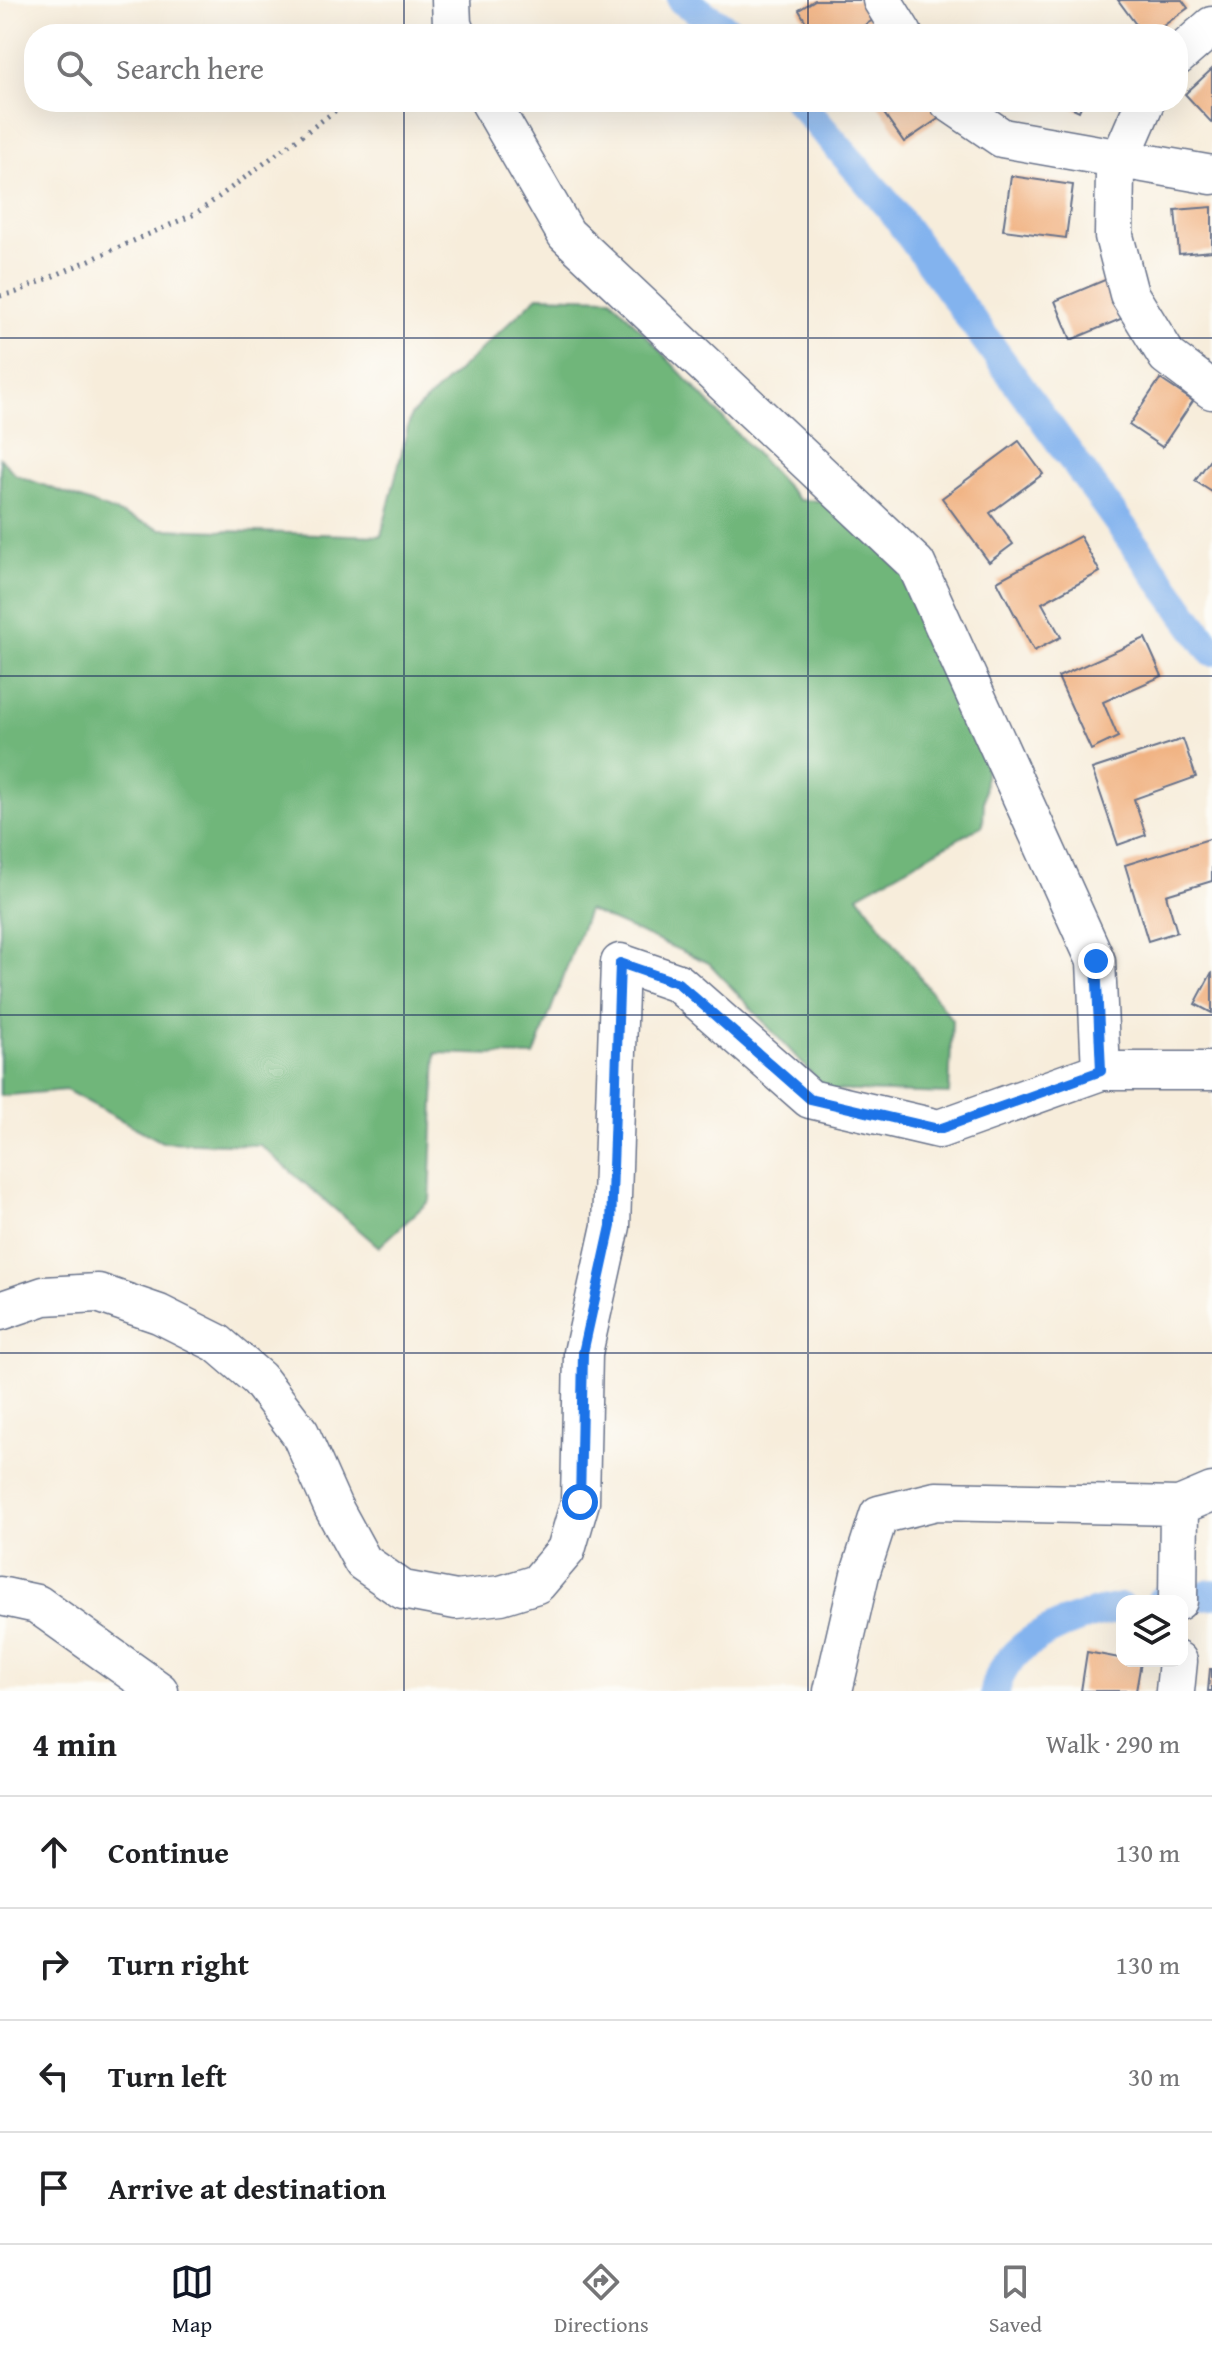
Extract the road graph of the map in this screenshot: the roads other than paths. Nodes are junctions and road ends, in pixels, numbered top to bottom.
1 (451, 0) edge
2 (882, 0) edge
3 (452, 24) edge
4 (897, 24) edge
5 (1212, 26) edge
6 (1188, 47) edge
7 (496, 112) edge
8 (964, 112) edge
9 (1141, 112) edge
10 (1121, 157) junction
11 (1212, 175) edge
12 (1212, 390) edge
13 (1101, 1071) junction
14 (1212, 1071) edge
15 (0, 1311) edge
16 (1195, 1499) edge
17 (1178, 1591) edge
18 (0, 1596) edge
19 (1177, 1667) edge
20 (159, 1691) edge
21 (833, 1691) edge
22 (1175, 1691) edge

1 - 3 street
2 - 4 street
5 - 6 street
7 - 13 street
8 - 10 street
9 - 10 street
10 - 11 street
10 - 12 street
13 - 14 street
13 - 15 street
16 - 17 street
16 - 21 street
18 - 20 street
19 - 22 street

